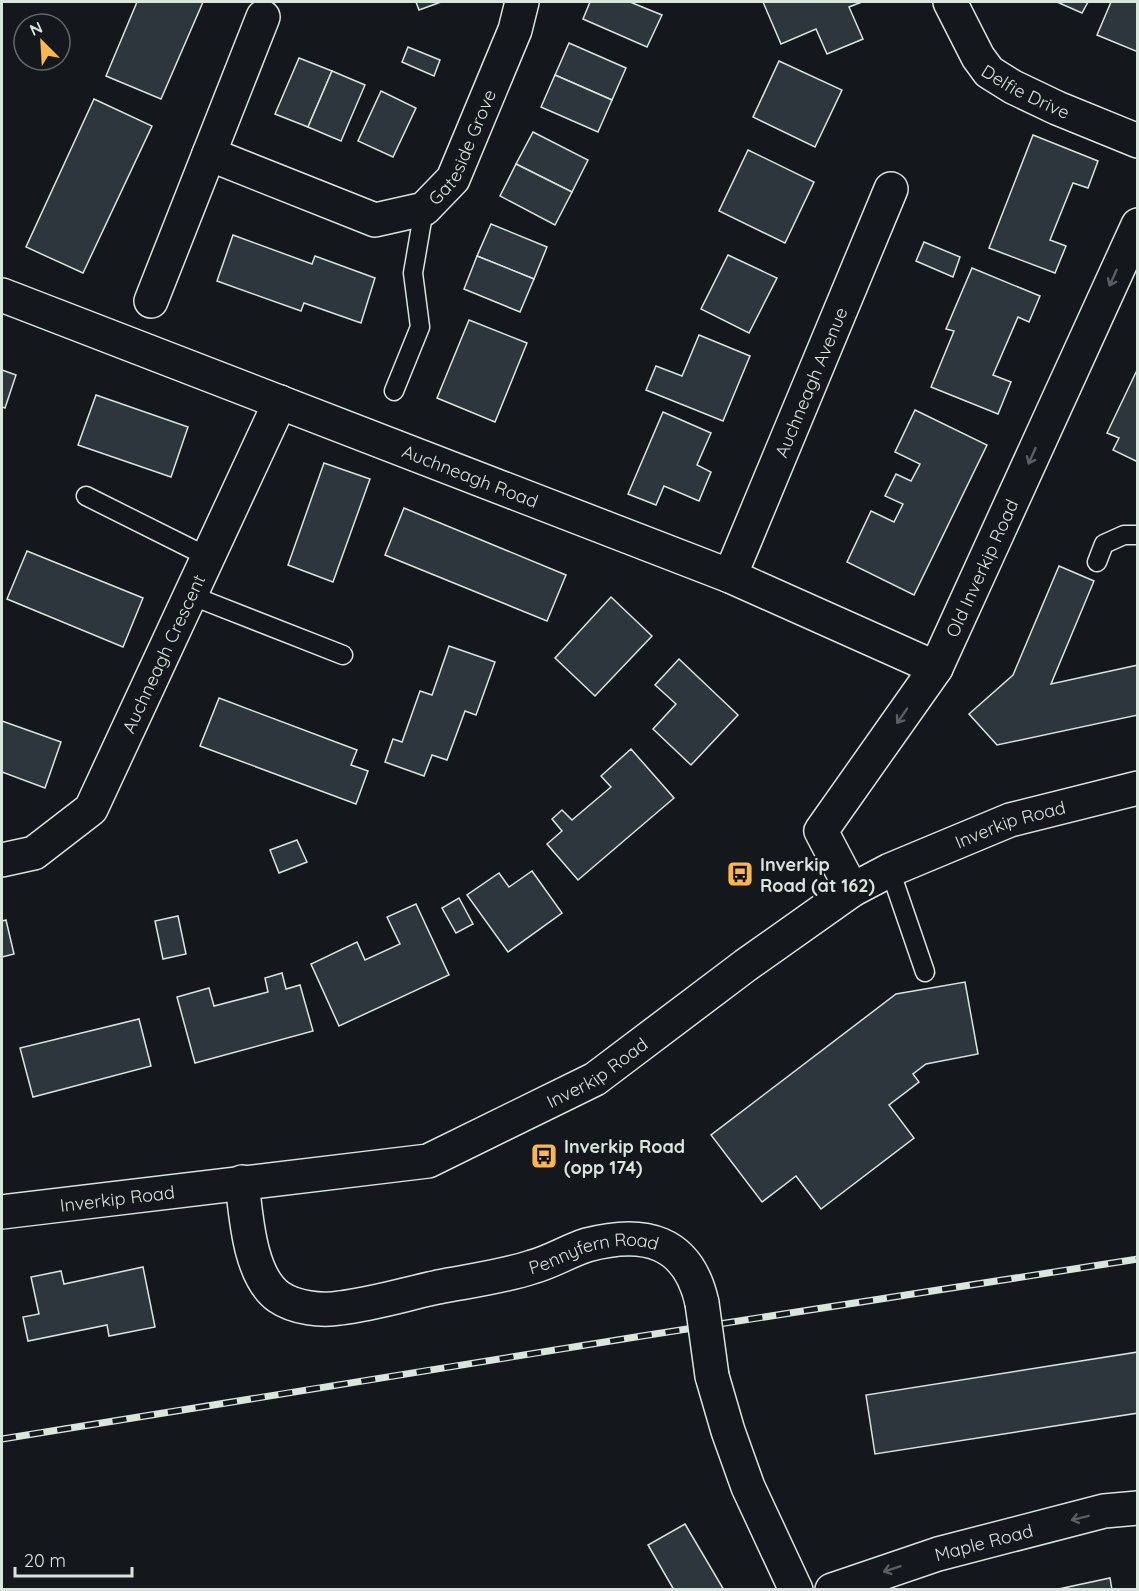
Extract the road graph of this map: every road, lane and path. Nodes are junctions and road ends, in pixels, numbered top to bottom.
1 (522, 2) edge
2 (951, 2) edge
3 (263, 17) dead end
4 (1137, 141) edge
5 (209, 154) junction
6 (891, 189) dead end
7 (424, 209) junction
8 (1137, 225) edge
9 (2, 295) edge
10 (151, 301) dead end
11 (394, 391) dead end
12 (280, 402) junction
13 (86, 496) dead end
14 (1137, 535) edge
15 (208, 556) junction
16 (1097, 562) dead end
17 (730, 576) junction
18 (190, 595) junction
19 (343, 655) dead end
20 (936, 668) junction
21 (1137, 788) edge
22 (2, 860) edge
23 (890, 870) junction
24 (852, 890) junction
25 (925, 972) dead end
26 (242, 1182) junction
27 (2, 1212) edge
28 (1137, 1508) edge
29 (796, 1590) edge
30 (832, 1590) edge

1 - 7 main road, Gateside Grove
2 - 4 main road, Delfie Drive
3 - 5 main road
5 - 7 main road, Gateside Grove
5 - 10 main road
6 - 17 main road, Auchneagh Avenue
7 - 11 lane
8 -> 20 main road, Old Inverkip Road
9 - 12 main road, Auchneagh Road
12 - 15 main road, Auchneagh Crescent
12 - 17 main road, Auchneagh Road
13 - 15 lane
14 - 16 lane
15 - 18 main road, Auchneagh Crescent
17 - 20 main road, Auchneagh Road
18 - 19 lane
18 - 22 main road, Auchneagh Crescent
20 -> 24 main road, Old Inverkip Road
21 - 23 main road, Inverkip Road
23 - 24 main road, Inverkip Road
23 - 25 lane
24 - 26 main road, Inverkip Road
26 - 27 main road, Inverkip Road
26 - 29 main road, Pennyfern Road, bridge
28 -> 30 main road, Maple Road

